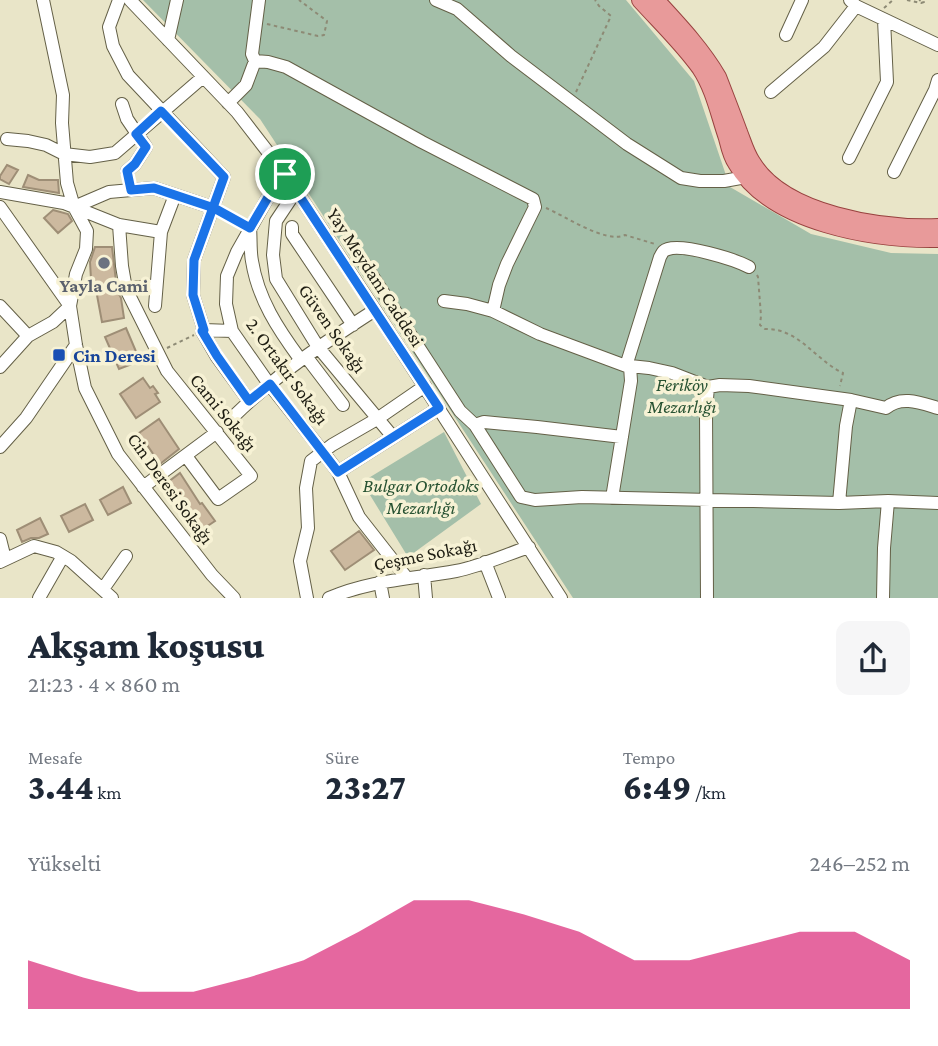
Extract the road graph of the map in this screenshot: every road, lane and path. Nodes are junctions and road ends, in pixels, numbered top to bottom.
1 (43, 0) edge
2 (118, 0) edge
3 (130, 0) edge
4 (177, 0) edge
5 (259, 0) edge
6 (299, 0) edge
7 (436, 0) edge
8 (595, 0) edge
9 (640, 0) edge
10 (656, 0) edge
11 (802, 0) edge
12 (907, 0) edge
13 (919, 0) edge
14 (853, 3) edge
15 (884, 20) junction
16 (256, 21) junction
17 (786, 35) dead end
18 (168, 40) junction
19 (938, 45) edge
20 (255, 61) junction
21 (203, 77) junction
22 (937, 87) edge
23 (771, 92) dead end
24 (571, 102) junction
25 (228, 103) junction
26 (122, 104) dead end
27 (161, 111) junction
28 (136, 134) junction
29 (7, 139) dead end
30 (115, 153) junction
31 (64, 154) junction
32 (849, 158) dead end
33 (127, 171) junction
34 (751, 172) junction
35 (894, 172) dead end
36 (285, 174) junction
37 (131, 190) junction
38 (296, 191) junction
39 (0, 192) edge
40 (175, 195) junction
41 (0, 207) edge
42 (74, 207) junction
43 (535, 207) junction
44 (214, 208) junction
45 (119, 225) junction
46 (292, 227) dead end
47 (250, 228) junction
48 (938, 228) edge
49 (161, 232) junction
50 (938, 239) edge
51 (667, 250) junction
52 (364, 263) dead end
53 (749, 267) joint
54 (156, 285) junction
55 (126, 289) junction
56 (444, 301) dead end
57 (0, 306) edge
58 (70, 306) junction
59 (155, 306) dead end
60 (375, 310) junction
61 (493, 311) junction
62 (353, 324) junction
63 (202, 331) joint
64 (232, 331) junction
65 (27, 336) junction
66 (76, 345) junction
67 (318, 347) junction
68 (157, 353) junction
69 (2, 359) edge
70 (300, 359) junction
71 (628, 366) junction
72 (270, 384) junction
73 (425, 386) junction
74 (708, 387) junction
75 (836, 397) junction
76 (851, 400) junction
77 (249, 401) junction
78 (342, 405) dead end
79 (439, 408) junction
80 (938, 408) edge
81 (234, 416) dead end
82 (377, 419) junction
83 (475, 425) junction
84 (216, 432) junction
85 (393, 437) junction
86 (622, 437) junction
87 (0, 447) edge
88 (323, 452) junction
89 (186, 456) junction
90 (338, 472) junction
91 (143, 487) junction
92 (612, 498) junction
93 (707, 500) junction
94 (888, 501) junction
95 (839, 503) junction
96 (938, 503) edge
97 (0, 539) edge
98 (529, 547) junction
99 (63, 556) junction
100 (126, 556) dead end
101 (3, 561) edge
102 (485, 562) junction
103 (424, 575) junction
104 (406, 577) junction
105 (380, 582) junction
106 (107, 595) edge
107 (342, 595) edge
108 (39, 598) edge
109 (234, 598) edge
110 (307, 598) edge
111 (329, 598) edge
112 (383, 598) edge
113 (426, 598) edge
114 (499, 598) edge
115 (561, 598) edge
116 (707, 598) edge
117 (884, 598) edge

1 - 31 street
2 - 27 street
3 - 18 street, Yay Meydanı Caddesi
4 - 18 street
5 - 16 street
6 - 16 path
7 - 24 street
8 - 24 path
9 - 34 main road
10 - 34 main road
11 - 17 street
12 - 13 path
14 - 15 street
14 - 23 street
15 - 19 street
15 - 32 street
16 - 20 street
18 - 21 street, Yay Meydanı Caddesi
20 - 25 street
20 - 43 street
21 - 25 street, Yay Meydanı Caddesi
21 - 27 street
22 - 35 street
24 - 34 street
25 - 36 street, Yay Meydanı Caddesi
26 - 28 street
27 - 28 street
27 - 44 street
28 - 30 street
28 - 33 street
29 - 31 street
30 - 31 street
30 - 33 street
31 - 42 street
33 - 37 street
34 - 48 main road
34 - 50 main road
36 - 38 street, Yay Meydanı Caddesi
36 - 47 street, 2. Ortakır Sokağı
37 - 40 street
37 - 42 street
38 - 60 street, Yay Meydanı Caddesi
38 - 67 street, Güven Sokağı
39 - 42 street
40 - 44 street
40 - 49 street
41 - 58 street, Cin Deresi Sokağı
42 - 45 street
42 - 58 street
43 - 51 path
43 - 61 street
44 - 47 path
44 - 64 street
45 - 49 street
45 - 55 street, Cami Sokağı
46 - 62 street
47 - 64 street, 2. Ortakır Sokağı
47 - 70 street
49 - 54 street
51 - 53 street
51 - 71 street
52 - 83 street
53 - 75 path
54 - 55 street
54 - 59 street
55 - 68 street, Cami Sokağı
56 - 61 street
57 - 65 street
58 - 65 street
58 - 66 street, Cin Deresi Sokağı
60 - 62 street
60 - 73 street, Yay Meydanı Caddesi
61 - 71 street
62 - 67 street
63 - 68 path
63 - 77 street
64 - 72 street, 2. Ortakır Sokağı
65 - 69 street
66 - 87 street
66 - 91 street, Cin Deresi Sokağı
67 - 70 street
67 - 82 street, Güven Sokağı
68 - 84 street, Cami Sokağı
70 - 72 street
70 - 78 street
71 - 74 street
71 - 86 street
72 - 77 street
72 - 88 street, 2. Ortakır Sokağı
73 - 79 street, Yay Meydanı Caddesi
73 - 82 street
74 - 75 street
74 - 93 street
75 - 76 street
76 - 80 street
76 - 95 street
77 - 81 street
79 - 85 street
79 - 98 street, Yay Meydanı Caddesi
82 - 85 street, Güven Sokağı
82 - 88 street
83 - 86 street
83 - 92 street
84 - 89 street
84 - 89 street, Cami Sokağı
85 - 90 street
86 - 92 street
88 - 90 street, 2. Ortakır Sokağı
88 - 110 street
89 - 91 street
90 - 104 street, 2. Ortakır Sokağı
91 - 109 street, Cin Deresi Sokağı
92 - 93 street
93 - 95 street
93 - 116 street
94 - 95 street
94 - 96 street
94 - 117 street
97 - 101 street
98 - 102 street, Çeşme Sokağı
98 - 115 street, Yay Meydanı Caddesi
99 - 101 street
99 - 106 street
99 - 108 street
100 - 106 street
102 - 103 street, Çeşme Sokağı
102 - 114 street
103 - 104 street, Çeşme Sokağı
103 - 113 street
104 - 105 street, Çeşme Sokağı
105 - 107 street, Çeşme Sokağı
105 - 112 street
107 - 111 street, Çeşme Sokağı

